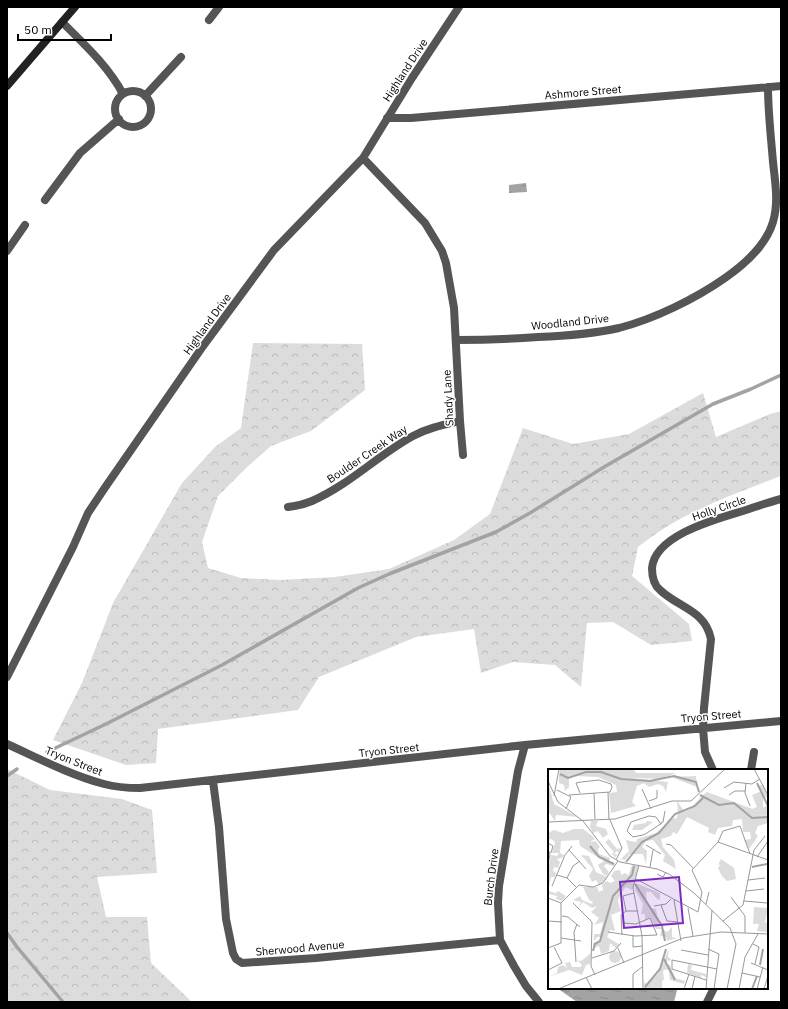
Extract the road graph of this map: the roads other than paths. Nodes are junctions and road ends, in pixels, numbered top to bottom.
1 (75, 7) edge
2 (219, 7) edge
3 (459, 7) edge
4 (209, 20) dead end
5 (62, 22) junction
6 (181, 57) dead end
7 (7, 86) edge
8 (781, 86) edge
9 (768, 87) junction
10 (123, 94) junction
11 (145, 96) junction
12 (387, 118) junction
13 (119, 119) junction
14 (363, 158) junction
15 (45, 200) dead end
16 (25, 225) dead end
17 (7, 251) edge
18 (456, 340) junction
19 (460, 421) junction
20 (463, 455) dead end
21 (781, 498) edge
22 (288, 508) dead end
23 (7, 677) edge
24 (781, 721) edge
25 (703, 728) junction
26 (7, 744) edge
27 (525, 745) junction
28 (754, 752) dead end
29 (713, 769) edge
30 (751, 769) edge
31 (213, 780) junction
32 (500, 940) junction
33 (714, 989) edge
34 (539, 1002) edge
35 (707, 1002) edge

1 - 5 street
2 - 4 street
3 - 12 street, Highland Drive
5 - 7 street
5 - 10 street
6 - 11 street
8 - 9 street, Ashmore Street
9 - 12 street, Ashmore Street
9 - 18 street, Woodland Drive
10 - 11 street
10 - 13 street
11 - 13 street
12 - 14 street, Highland Drive
13 - 15 street
14 - 18 street
14 - 23 street, Highland Drive
16 - 17 street
18 - 19 street, Shady Lane
19 - 20 street, Shady Lane
19 - 22 street, Boulder Creek Way
21 - 25 street, Holly Circle
24 - 25 street, Tryon Street
25 - 27 street, Tryon Street
25 - 29 street, Holly Circle
26 - 31 street, Tryon Street
27 - 31 street, Tryon Street
27 - 32 street, Burch Drive
28 - 30 street
31 - 32 street, Sherwood Avenue
32 - 34 street, Burch Drive
33 - 35 street

